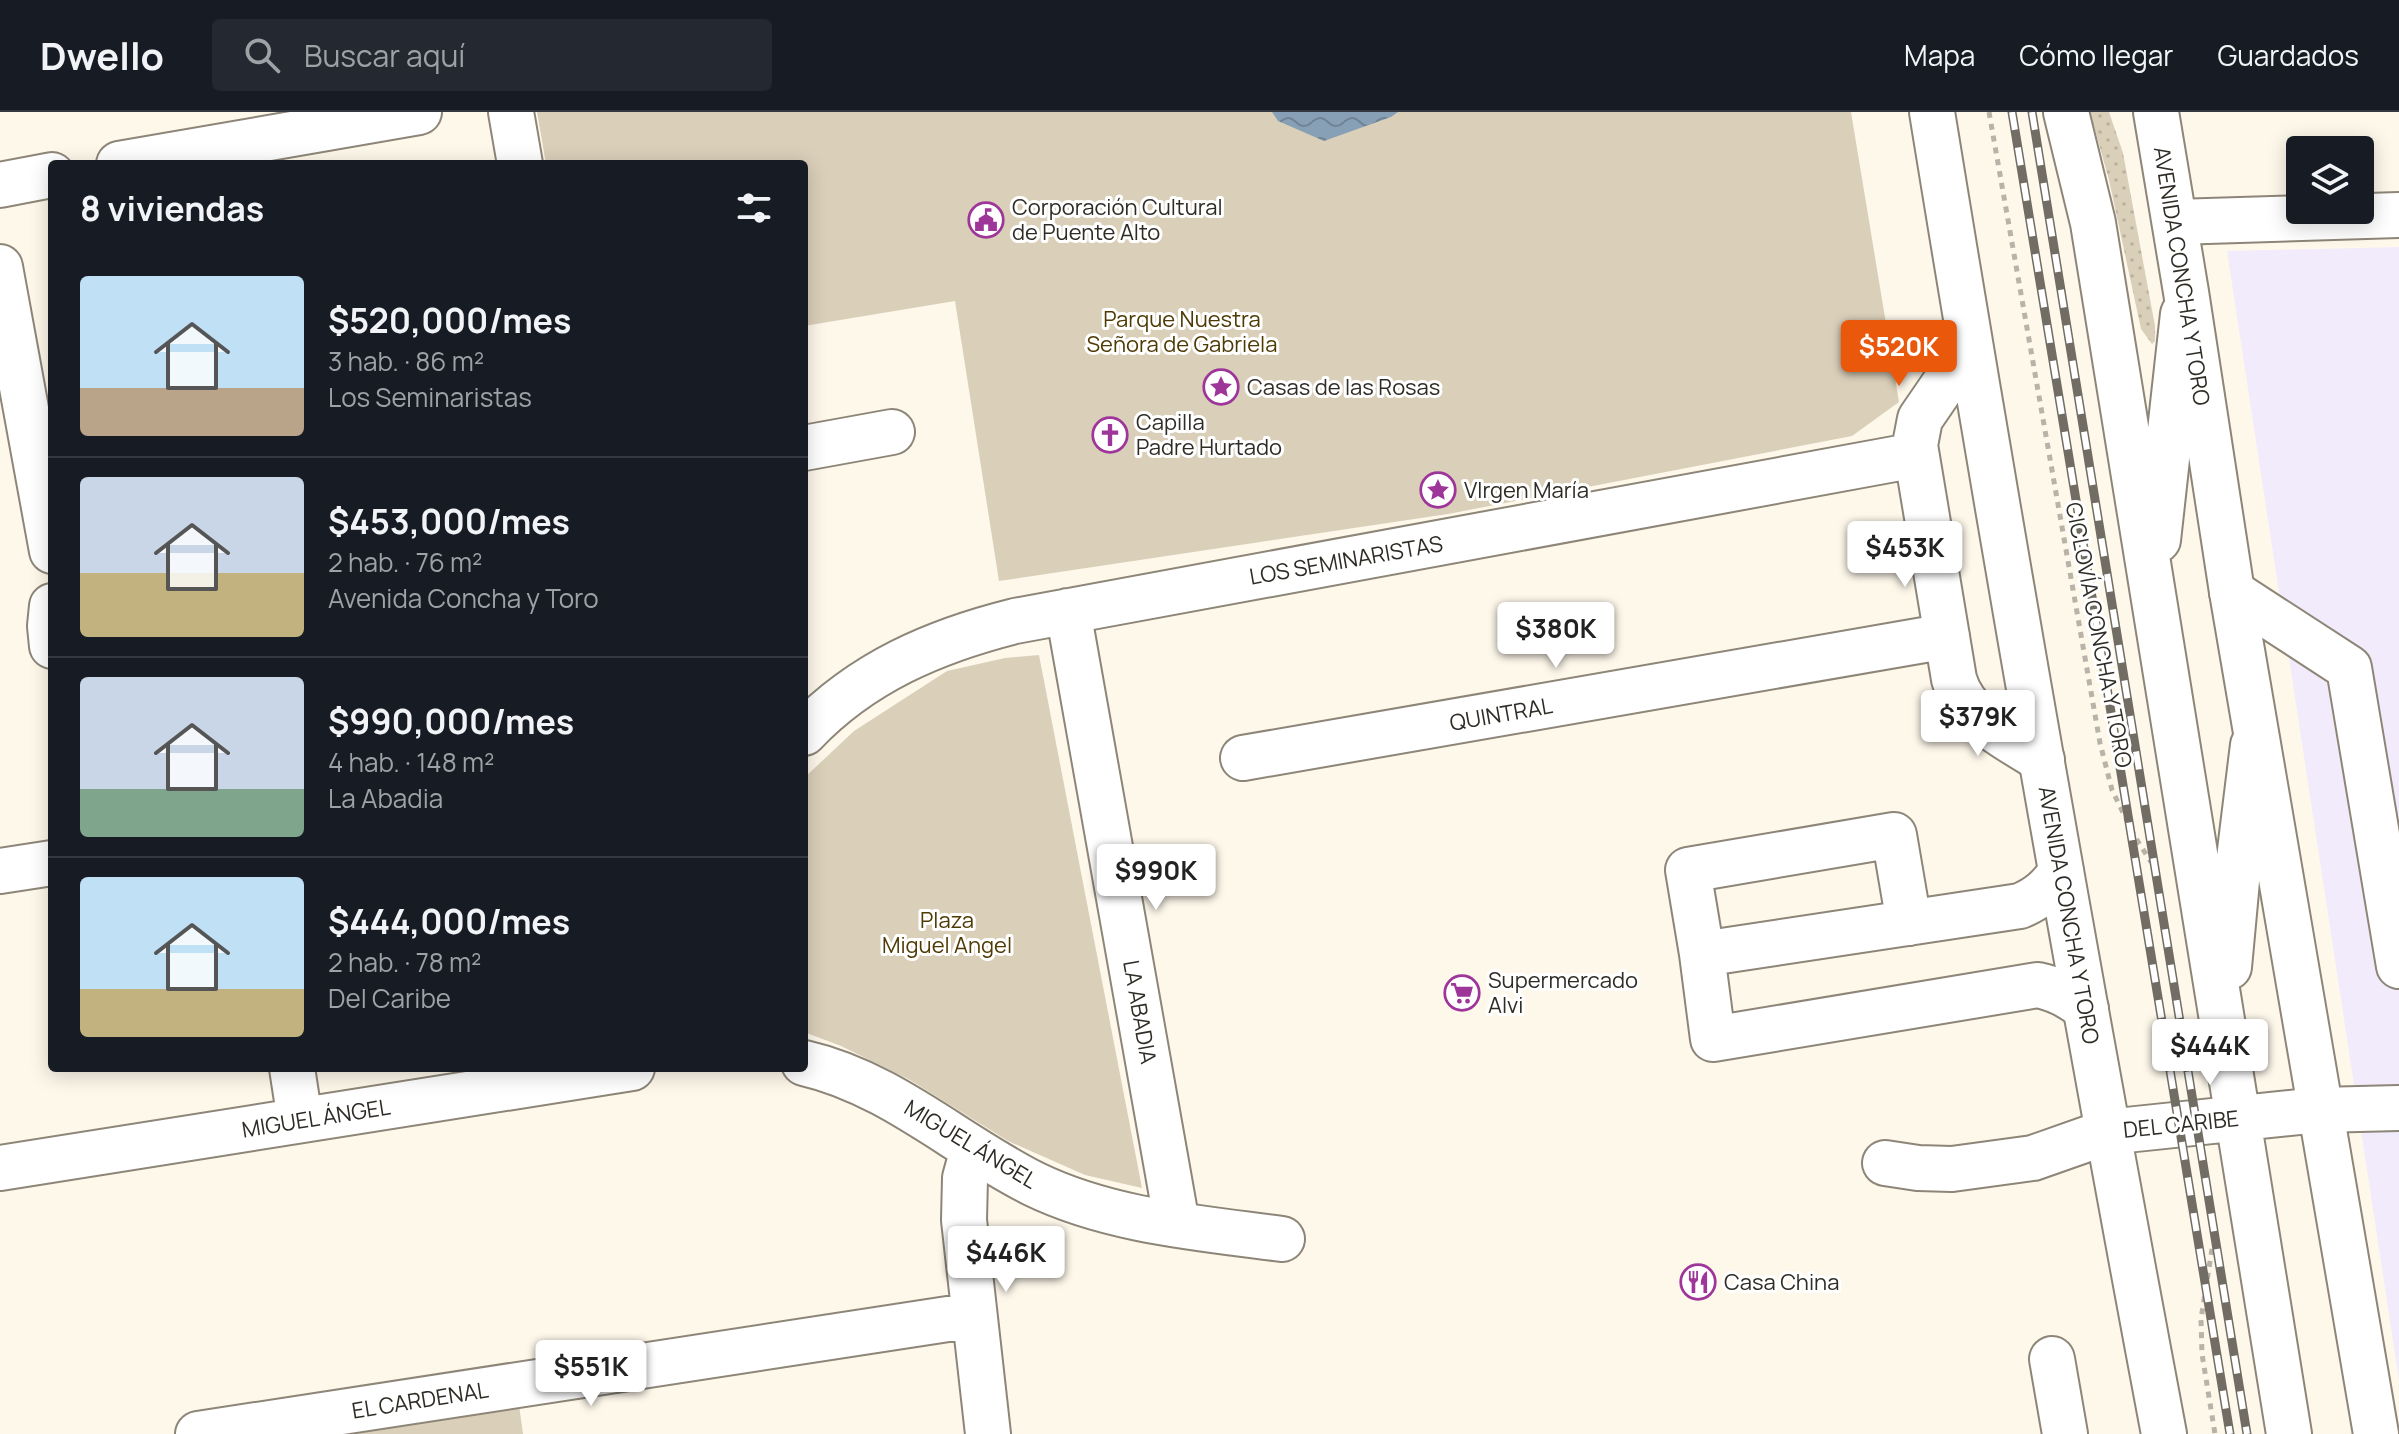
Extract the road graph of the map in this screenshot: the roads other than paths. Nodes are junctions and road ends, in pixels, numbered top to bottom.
1 (419, 112) edge
2 (511, 112) edge
3 (1932, 112) edge
4 (2035, 112) edge
5 (2066, 112) edge
6 (2156, 112) edge
7 (248, 139) edge
8 (140, 160) edge
9 (519, 160) edge
10 (48, 176) edge
11 (0, 185) edge
12 (2399, 215) edge
13 (2175, 222) junction
14 (2093, 223) junction
15 (0, 267) edge
16 (2186, 292) junction
17 (1970, 346) junction
18 (892, 432) dead end
19 (808, 447) edge
20 (1916, 455) junction
21 (48, 529) edge
22 (2232, 592) junction
23 (2152, 598) junction
24 (1068, 611) junction
25 (1947, 636) junction
26 (808, 729) edge
27 (2255, 729) junction
28 (1243, 758) dead end
29 (2042, 760) junction
30 (48, 864) edge
31 (0, 871) edge
32 (2061, 872) junction
33 (1909, 923) junction
34 (1702, 954) junction
35 (2399, 966) edge
36 (2086, 1009) junction
37 (2223, 1033) junction
38 (808, 1064) edge
39 (293, 1072) edge
40 (606, 1072) edge
41 (2399, 1108) edge
42 (2319, 1110) junction
43 (2237, 1119) junction
44 (300, 1120) junction
45 (2107, 1132) junction
46 (973, 1149) junction
47 (1885, 1163) dead end
48 (0, 1168) edge
49 (1177, 1224) junction
50 (1282, 1239) dead end
51 (974, 1315) junction
52 (2052, 1359) dead end
53 (198, 1434) edge
54 (988, 1434) edge
55 (2065, 1434) edge
56 (2164, 1434) edge
57 (2289, 1434) edge
58 (2376, 1434) edge

1 - 7 street
2 - 9 street
3 - 17 street, AVENIDA CONCHA Y TORO
4 - 14 street
5 - 14 street
6 - 13 street, AVENIDA CONCHA Y TORO
7 - 8 street
10 - 11 street
12 - 13 street
13 - 16 street, AVENIDA CONCHA Y TORO
14 - 23 street
15 - 21 street
16 - 22 street, AVENIDA CONCHA Y TORO
16 - 23 street
17 - 20 street
17 - 29 street, AVENIDA CONCHA Y TORO
18 - 19 street
20 - 24 street, LOS SEMINARISTAS
20 - 25 street
22 - 27 street, AVENIDA CONCHA Y TORO
22 - 35 street
23 - 37 street
24 - 26 street, LOS SEMINARISTAS
24 - 49 street, LA ABADIA
25 - 28 street, QUINTRAL
25 - 29 street
27 - 37 street
27 - 42 street, AVENIDA CONCHA Y TORO
29 - 32 street, AVENIDA CONCHA Y TORO
30 - 31 street
32 - 33 street
32 - 36 street, AVENIDA CONCHA Y TORO
33 - 34 street
33 - 34 street
34 - 36 street
36 - 45 street, AVENIDA CONCHA Y TORO
37 - 43 street
38 - 46 street, MIGUEL ÁNGEL
39 - 44 street
40 - 44 street, MIGUEL ÁNGEL
41 - 42 street, DEL CARIBE
42 - 43 street, DEL CARIBE
42 - 58 street, AVENIDA CONCHA Y TORO
43 - 45 street, DEL CARIBE
43 - 57 street
44 - 48 street, MIGUEL ÁNGEL
45 - 47 street, DEL CARIBE
45 - 56 street, AVENIDA CONCHA Y TORO
46 - 49 street, MIGUEL ÁNGEL
46 - 51 street
49 - 50 street, MIGUEL ÁNGEL
51 - 53 street, EL CARDENAL
51 - 54 street
52 - 55 street

